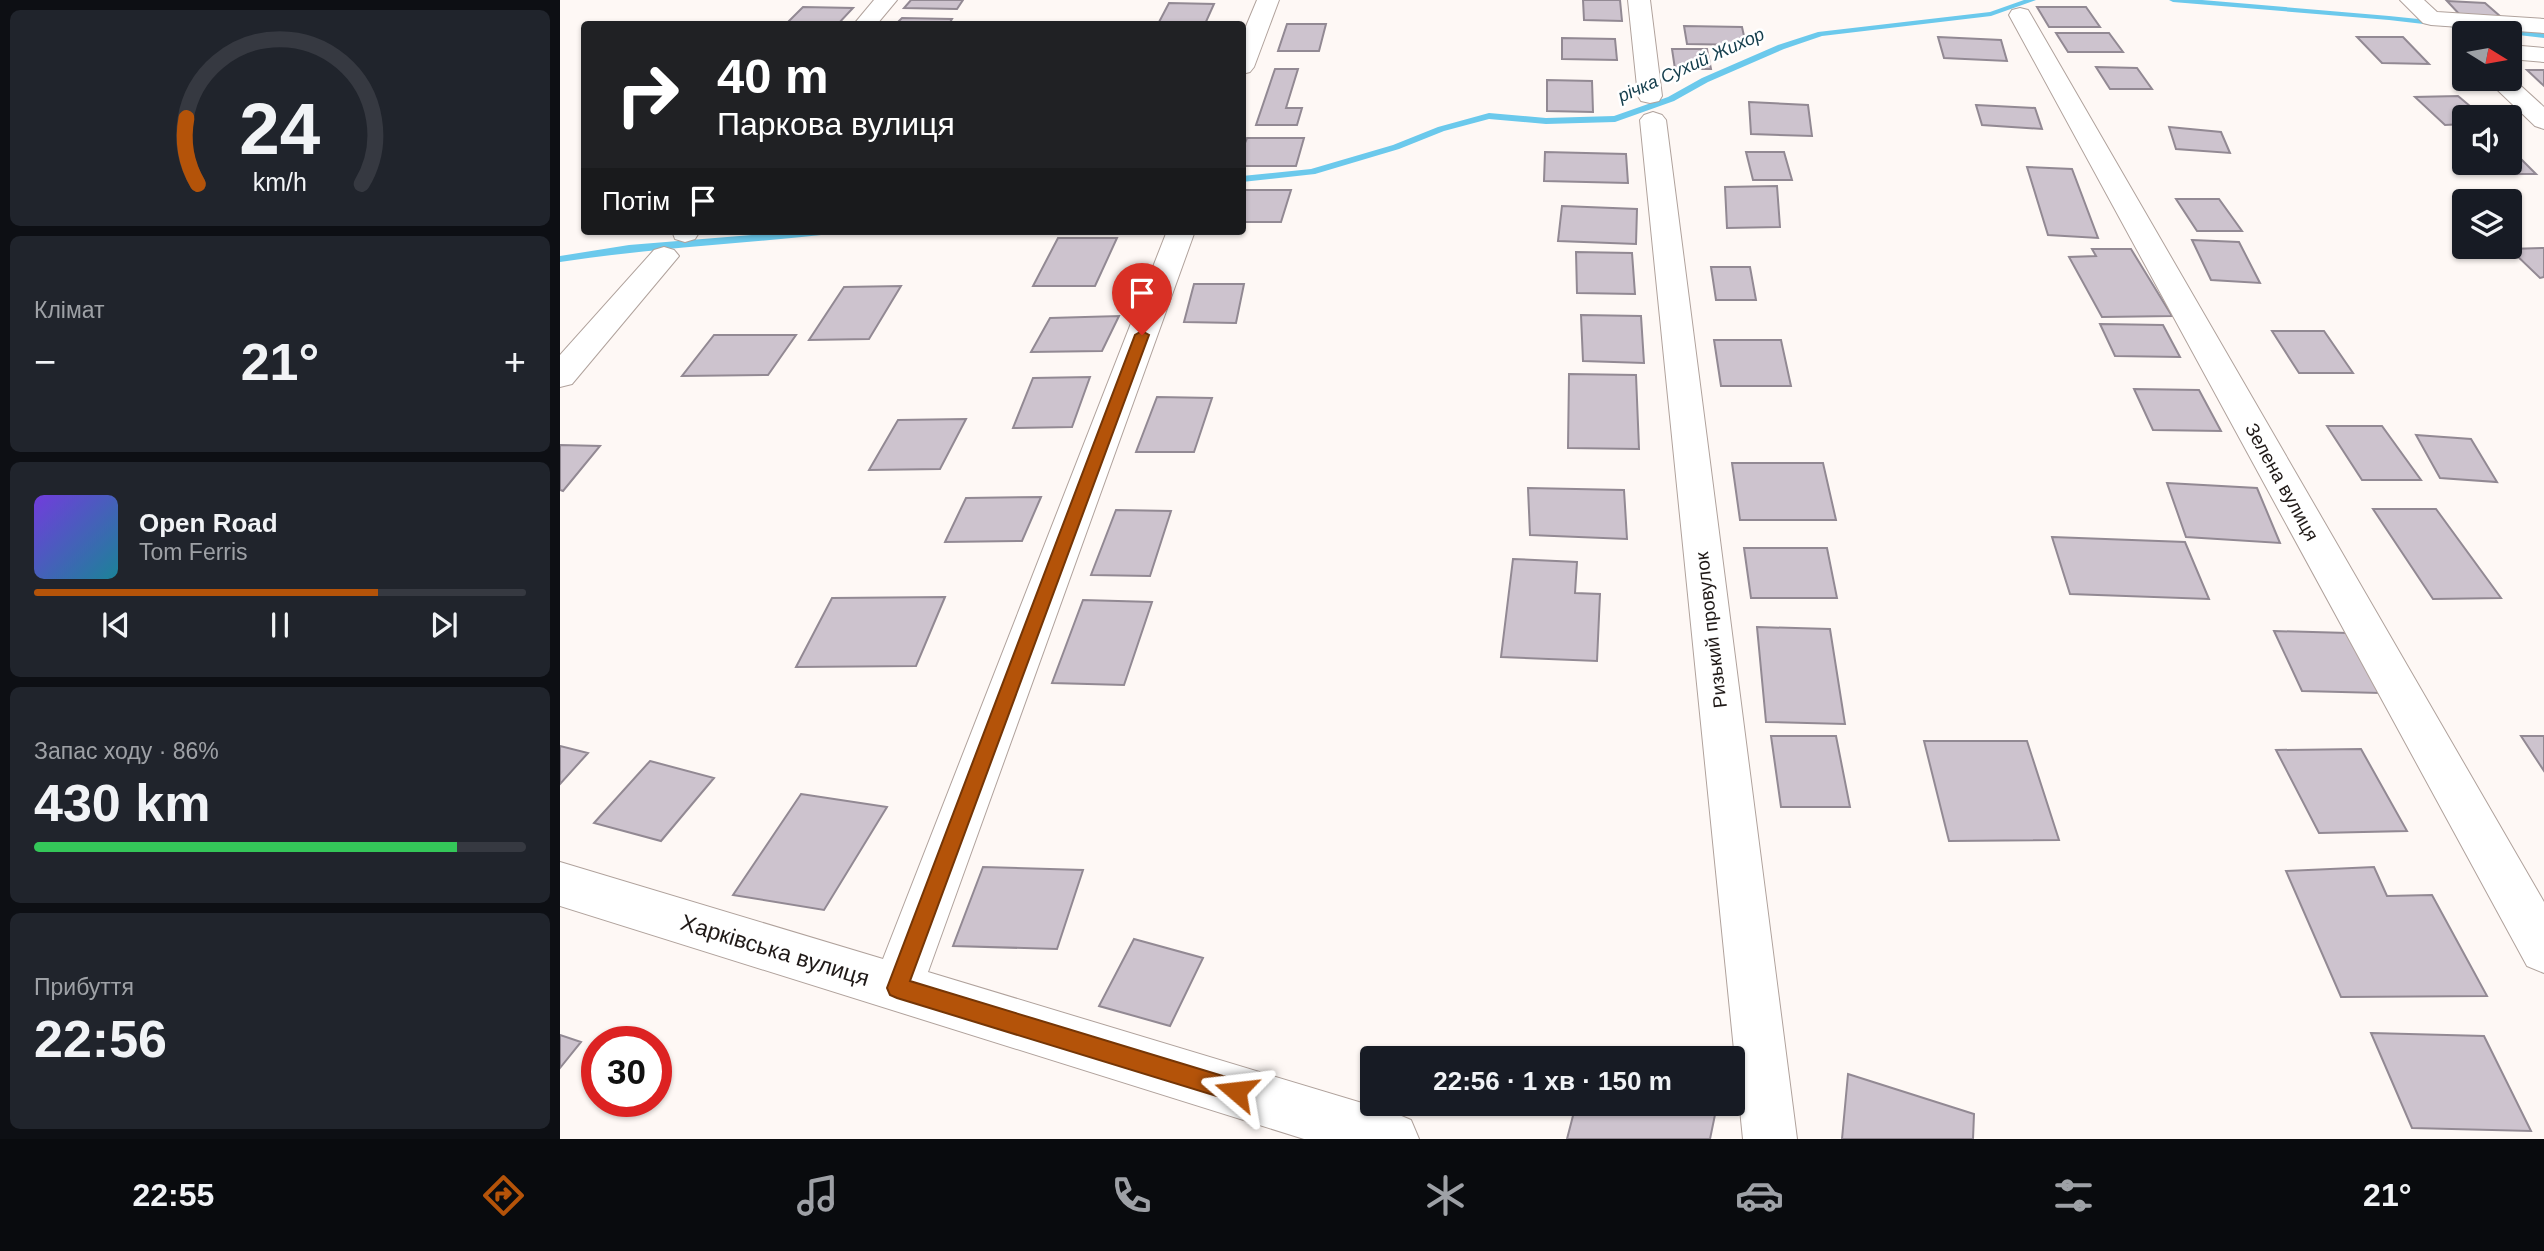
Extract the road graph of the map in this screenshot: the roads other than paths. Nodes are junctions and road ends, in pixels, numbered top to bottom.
1 (886, 0) edge
2 (1268, 0) edge
3 (1639, 0) edge
4 (2411, 0) edge
5 (2020, 15) dead end
6 (868, 21) edge
7 (2544, 26) edge
8 (2522, 53) edge
9 (2544, 55) edge
10 (1246, 57) edge
11 (2511, 91) edge
12 (2544, 121) edge
13 (1179, 235) edge
14 (664, 256) dead end
15 (560, 376) edge
16 (560, 884) edge
17 (2544, 949) edge
18 (897, 988) junction
19 (1392, 1139) edge
20 (1770, 1139) edge

1 - 6 street
2 - 10 street
3 - 20 street, Ризький провулок
4 - 7 street
5 - 17 street, Зелена вулиця
8 - 9 street
11 - 12 street
13 - 18 street
14 - 15 street
16 - 18 street, Харківська вулиця
18 - 19 street, Харківська вулиця

